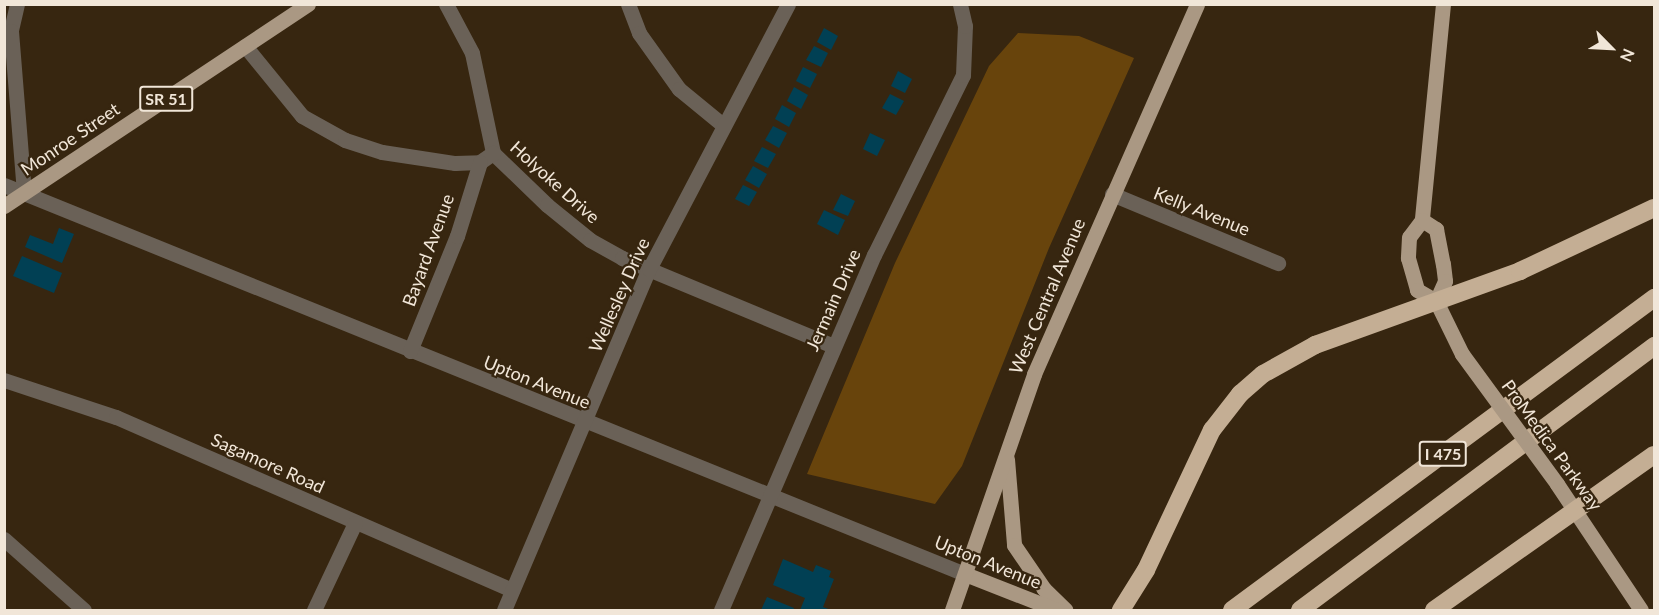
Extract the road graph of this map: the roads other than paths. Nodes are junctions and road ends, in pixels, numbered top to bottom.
1 (17, 4) edge
2 (308, 4) edge
3 (446, 4) edge
4 (628, 4) edge
5 (788, 4) edge
6 (960, 4) edge
7 (1197, 4) edge
8 (1443, 4) edge
9 (245, 46) junction
10 (724, 126) junction
11 (486, 157) junction
12 (4, 185) edge
13 (24, 193) junction
14 (1112, 194) junction
15 (4, 206) edge
16 (1654, 208) edge
17 (1422, 220) junction
18 (1278, 263) dead end
19 (649, 269) junction
20 (1654, 298) edge
21 (1436, 301) junction
22 (833, 346) junction
23 (1654, 346) edge
24 (410, 351) junction
25 (5, 381) edge
26 (584, 423) junction
27 (1007, 450) junction
28 (1654, 455) edge
29 (770, 497) junction
30 (1575, 512) junction
31 (355, 523) junction
32 (4, 539) edge
33 (965, 574) junction
34 (513, 590) junction
35 (84, 610) edge
36 (314, 610) edge
37 (504, 610) edge
38 (721, 610) edge
39 (952, 610) edge
40 (1057, 610) edge
41 (1066, 610) edge
42 (1121, 610) edge
43 (1232, 610) edge
44 (1300, 610) edge
45 (1434, 610) edge
46 (1641, 610) edge

1 - 13 street
2 - 9 main road, Monroe Street / SR 51
3 - 11 street, Holyoke Drive
4 - 10 street
5 - 10 street, Wellesley Drive
6 - 22 street, Jermain Drive
7 - 14 main road, West Central Avenue
8 - 17 main road, ProMedica Parkway
9 - 11 street
9 - 13 main road, Monroe Street / SR 51
10 - 19 street, Wellesley Drive
11 - 19 street, Holyoke Drive
11 - 24 street, Bayard Avenue
12 - 13 street, Upton Avenue
13 - 15 main road, Monroe Street / SR 51
13 - 24 street, Upton Avenue
14 - 18 street, Kelly Avenue
14 - 27 main road, West Central Avenue
16 - 21 highway
17 - 21 main road
17 - 21 main road, ProMedica Parkway
19 - 22 street, Holyoke Drive
19 - 26 street, Wellesley Drive
20 - 43 highway, I 475
21 - 30 main road, ProMedica Parkway, bridge
21 - 42 highway
22 - 29 street, Jermain Drive
23 - 44 highway, I 475
24 - 26 street, Upton Avenue
25 - 31 street, Sagamore Road
26 - 29 street, Upton Avenue
26 - 34 street, Wellesley Drive
27 - 33 main road, West Central Avenue
27 - 41 main road
28 - 30 highway
29 - 33 street, Upton Avenue
29 - 38 street, Jermain Drive
30 - 45 highway
30 - 46 main road, ProMedica Parkway
31 - 34 street, Sagamore Road
31 - 36 street
32 - 35 street
33 - 39 main road, West Central Avenue
33 - 40 main road, Upton Avenue
34 - 37 street, Wellesley Drive

